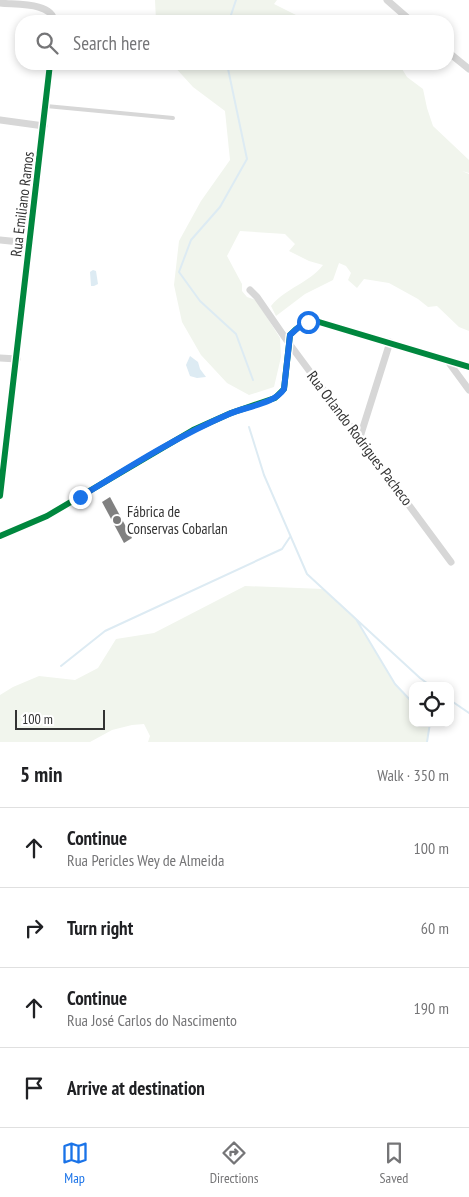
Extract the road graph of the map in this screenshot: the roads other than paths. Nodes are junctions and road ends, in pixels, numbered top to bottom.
1 (387, 0) edge
2 (0, 3) edge
3 (52, 15) edge
4 (404, 15) edge
5 (454, 57) edge
6 (469, 69) edge
7 (49, 70) edge
8 (46, 106) junction
9 (173, 118) dead end
10 (0, 120) edge
11 (44, 126) junction
12 (0, 240) edge
13 (30, 243) junction
14 (250, 290) dead end
15 (288, 342) junction
16 (390, 342) junction
17 (0, 358) edge
18 (17, 359) junction
19 (447, 360) junction
20 (467, 366) edge
21 (467, 387) edge
22 (360, 437) junction
23 (1, 474) edge
24 (0, 496) edge
25 (0, 536) edge
26 (451, 562) dead end

1 - 4 street
2 - 3 street
5 - 6 street
7 - 8 street, Rua Emiliano Ramos
8 - 9 lane
8 - 11 street, Rua Emiliano Ramos
10 - 11 street
11 - 13 street, Rua Emiliano Ramos
12 - 13 street
13 - 18 street, Rua Emiliano Ramos
14 - 15 street, Rua Orlando Rodrigues Pacheco
15 - 16 street
15 - 22 street, Rua Orlando Rodrigues Pacheco
15 - 25 street
16 - 19 street
16 - 22 street
17 - 18 street
18 - 23 street, Rua Emiliano Ramos
19 - 20 street
19 - 21 street
20 - 21 street
22 - 26 street, Rua Orlando Rodrigues Pacheco
23 - 24 street, Rua Emiliano Ramos

